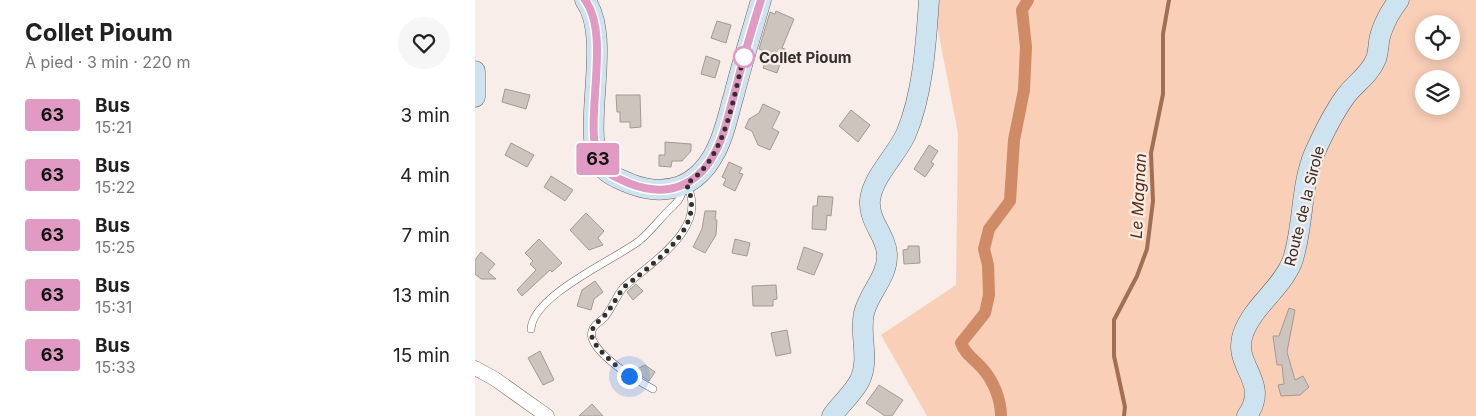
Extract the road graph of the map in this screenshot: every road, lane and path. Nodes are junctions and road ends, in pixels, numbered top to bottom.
1 (585, 0) edge
2 (761, 0) edge
3 (929, 0) edge
4 (1399, 0) edge
5 (475, 71) edge
6 (475, 97) edge
7 (684, 185) junction
8 (531, 329) dead end
9 (475, 368) edge
10 (653, 389) dead end
11 (547, 416) edge
12 (832, 416) edge
13 (1247, 416) edge

1 - 7 street
2 - 7 street
3 - 12 street
4 - 13 street, Route de la Sirole
5 - 6 street
7 - 8 lane
7 - 10 lane
9 - 11 street

